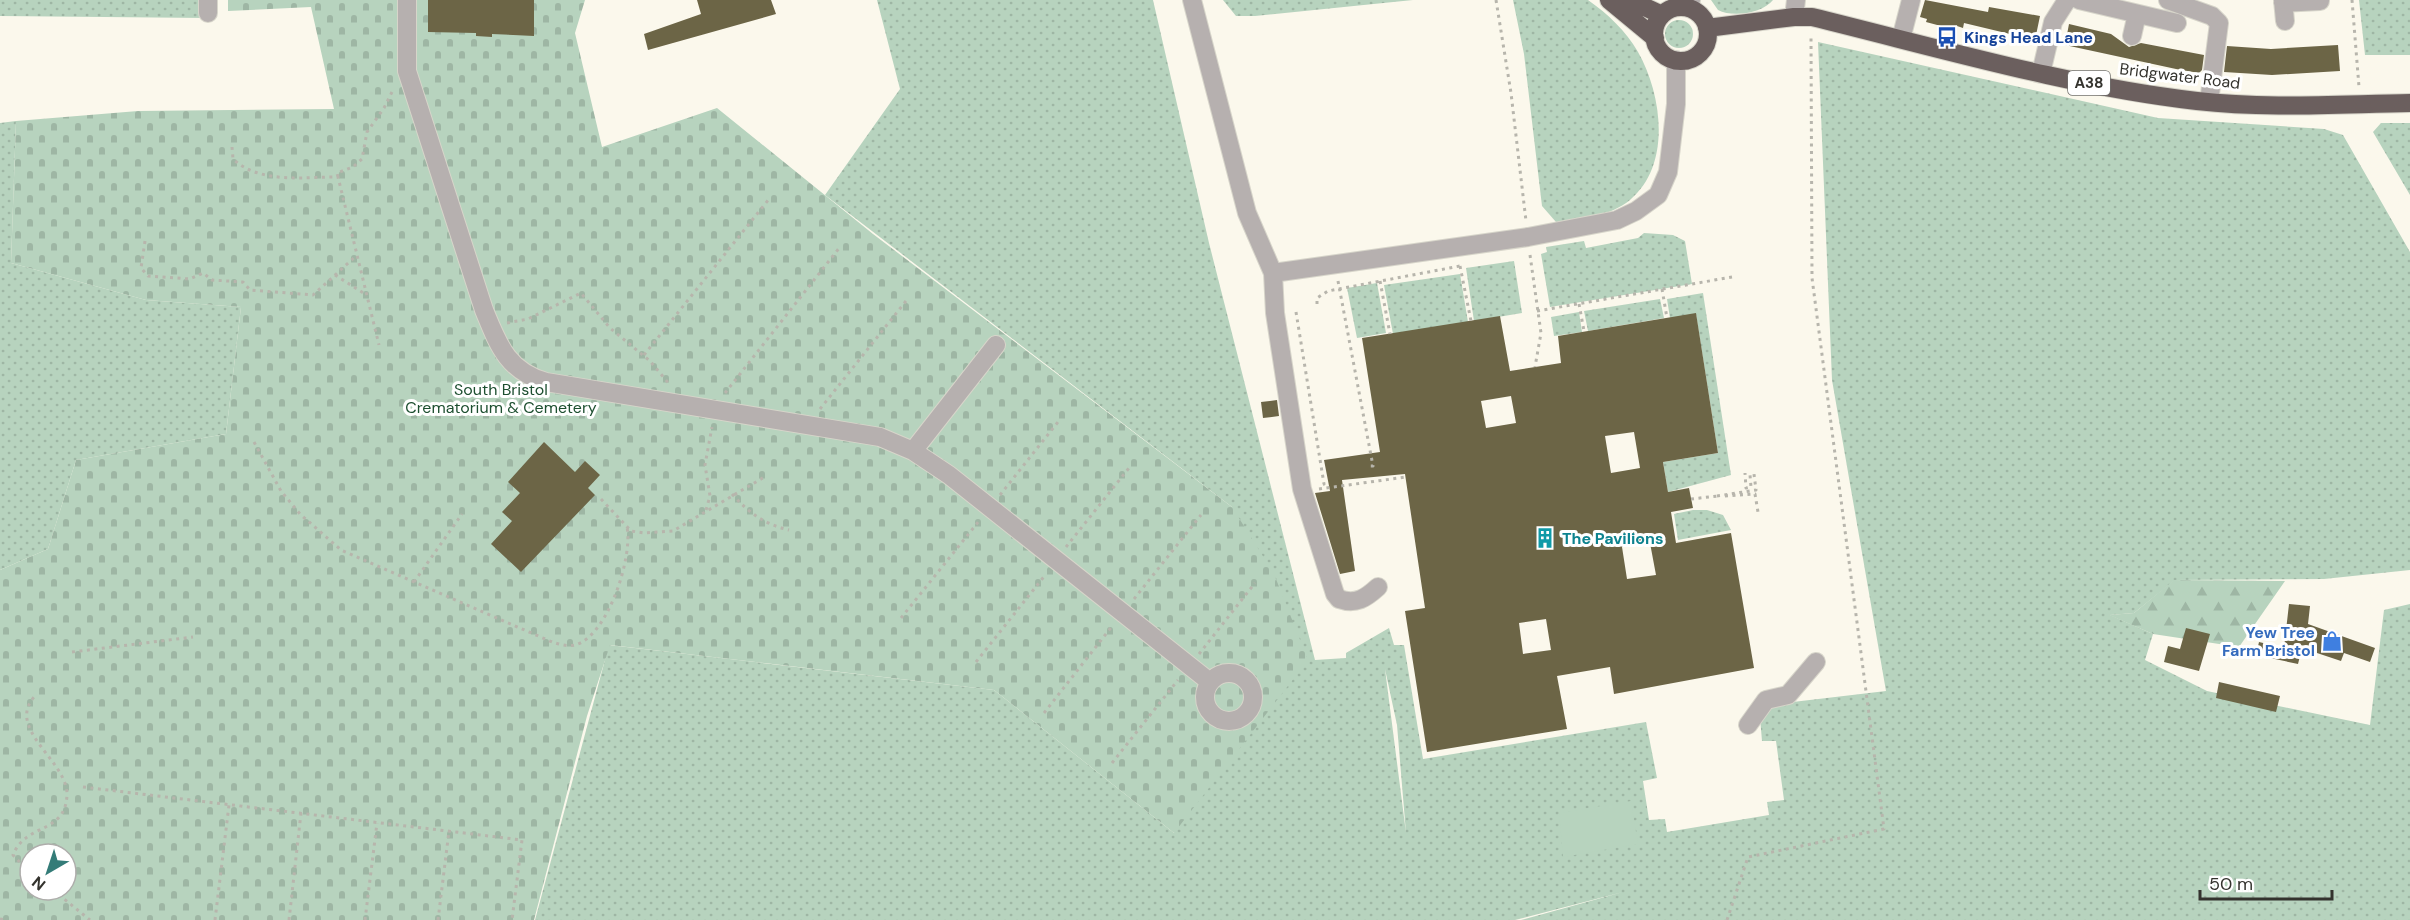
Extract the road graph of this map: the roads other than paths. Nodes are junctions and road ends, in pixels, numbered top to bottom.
1 (407, 0) edge
2 (1192, 0) edge
3 (1609, 0) edge
4 (1630, 0) edge
5 (1911, 0) edge
6 (2067, 0) edge
7 (2079, 0) edge
8 (2168, 0) edge
9 (2319, 1) edge
10 (1688, 4) edge
11 (2284, 8) edge
12 (1801, 12) edge
13 (2137, 14) junction
14 (1662, 15) junction
15 (2176, 23) dead end
16 (1707, 35) junction
17 (2132, 36) dead end
18 (1654, 38) junction
19 (1901, 39) junction
20 (1676, 60) junction
21 (2041, 73) junction
22 (2209, 102) junction
23 (2410, 103) edge
24 (1273, 273) junction
25 (996, 345) dead end
26 (913, 451) junction
27 (1378, 587) dead end
28 (1816, 662) dead end
29 (1210, 682) dead end
30 (1748, 725) dead end

1 - 26 street
2 - 24 street
3 - 18 highway
4 - 14 highway
5 - 19 street
6 - 21 street
7 - 13 street
8 - 22 street
9 - 11 street
10 - 14 highway
10 - 16 highway
12 - 16 highway, Bridgwater Road / A38
12 - 19 highway, Bridgwater Road / A38
13 - 15 street
13 - 17 street
14 - 18 highway
16 - 20 highway, A38
18 - 20 highway
19 - 21 highway, Bridgwater Road / A38
20 - 24 street
21 - 22 highway, Bridgwater Road / A38
22 - 23 highway, Bridgwater Road / A38
24 - 27 street
25 - 26 street
26 - 29 street
28 - 30 street

